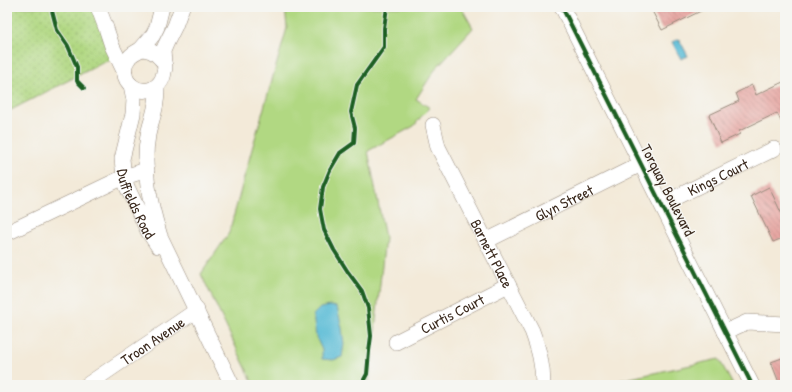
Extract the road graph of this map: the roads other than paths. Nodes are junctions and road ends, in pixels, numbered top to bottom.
1 (98, 7) edge
2 (162, 7) edge
3 (182, 7) edge
4 (564, 8) edge
5 (106, 28) junction
6 (138, 51) junction
7 (164, 63) junction
8 (128, 79) junction
9 (157, 86) junction
10 (433, 125) dead end
11 (774, 149) dead end
12 (641, 164) junction
13 (147, 170) junction
14 (124, 177) junction
15 (662, 204) junction
16 (7, 233) edge
17 (486, 240) junction
18 (508, 285) junction
19 (197, 310) junction
20 (785, 324) edge
21 (725, 332) junction
22 (396, 342) dead end
23 (87, 385) edge
24 (232, 385) edge
25 (543, 385) edge
26 (752, 385) edge

1 - 5 street
2 - 6 street
3 - 7 street
4 - 12 street, Torquay Boulevard
5 - 6 street
5 - 8 street
6 - 7 street
6 - 8 street
7 - 9 street
8 - 9 street
8 - 14 street, Duffields Road
9 - 13 street, Duffields Road
10 - 17 street, Barnett Place
11 - 15 street, Kings Court
12 - 15 street, Torquay Boulevard
12 - 17 street, Glyn Street
13 - 14 street
13 - 19 street, Duffields Road
14 - 16 street
14 - 19 street, Duffields Road
15 - 21 street, Torquay Boulevard
17 - 18 street, Barnett Place
18 - 22 street, Curtis Court
18 - 25 street, Barnett Place
19 - 23 street, Troon Avenue
19 - 24 street, Duffields Road
20 - 21 street
21 - 26 street, Torquay Boulevard

